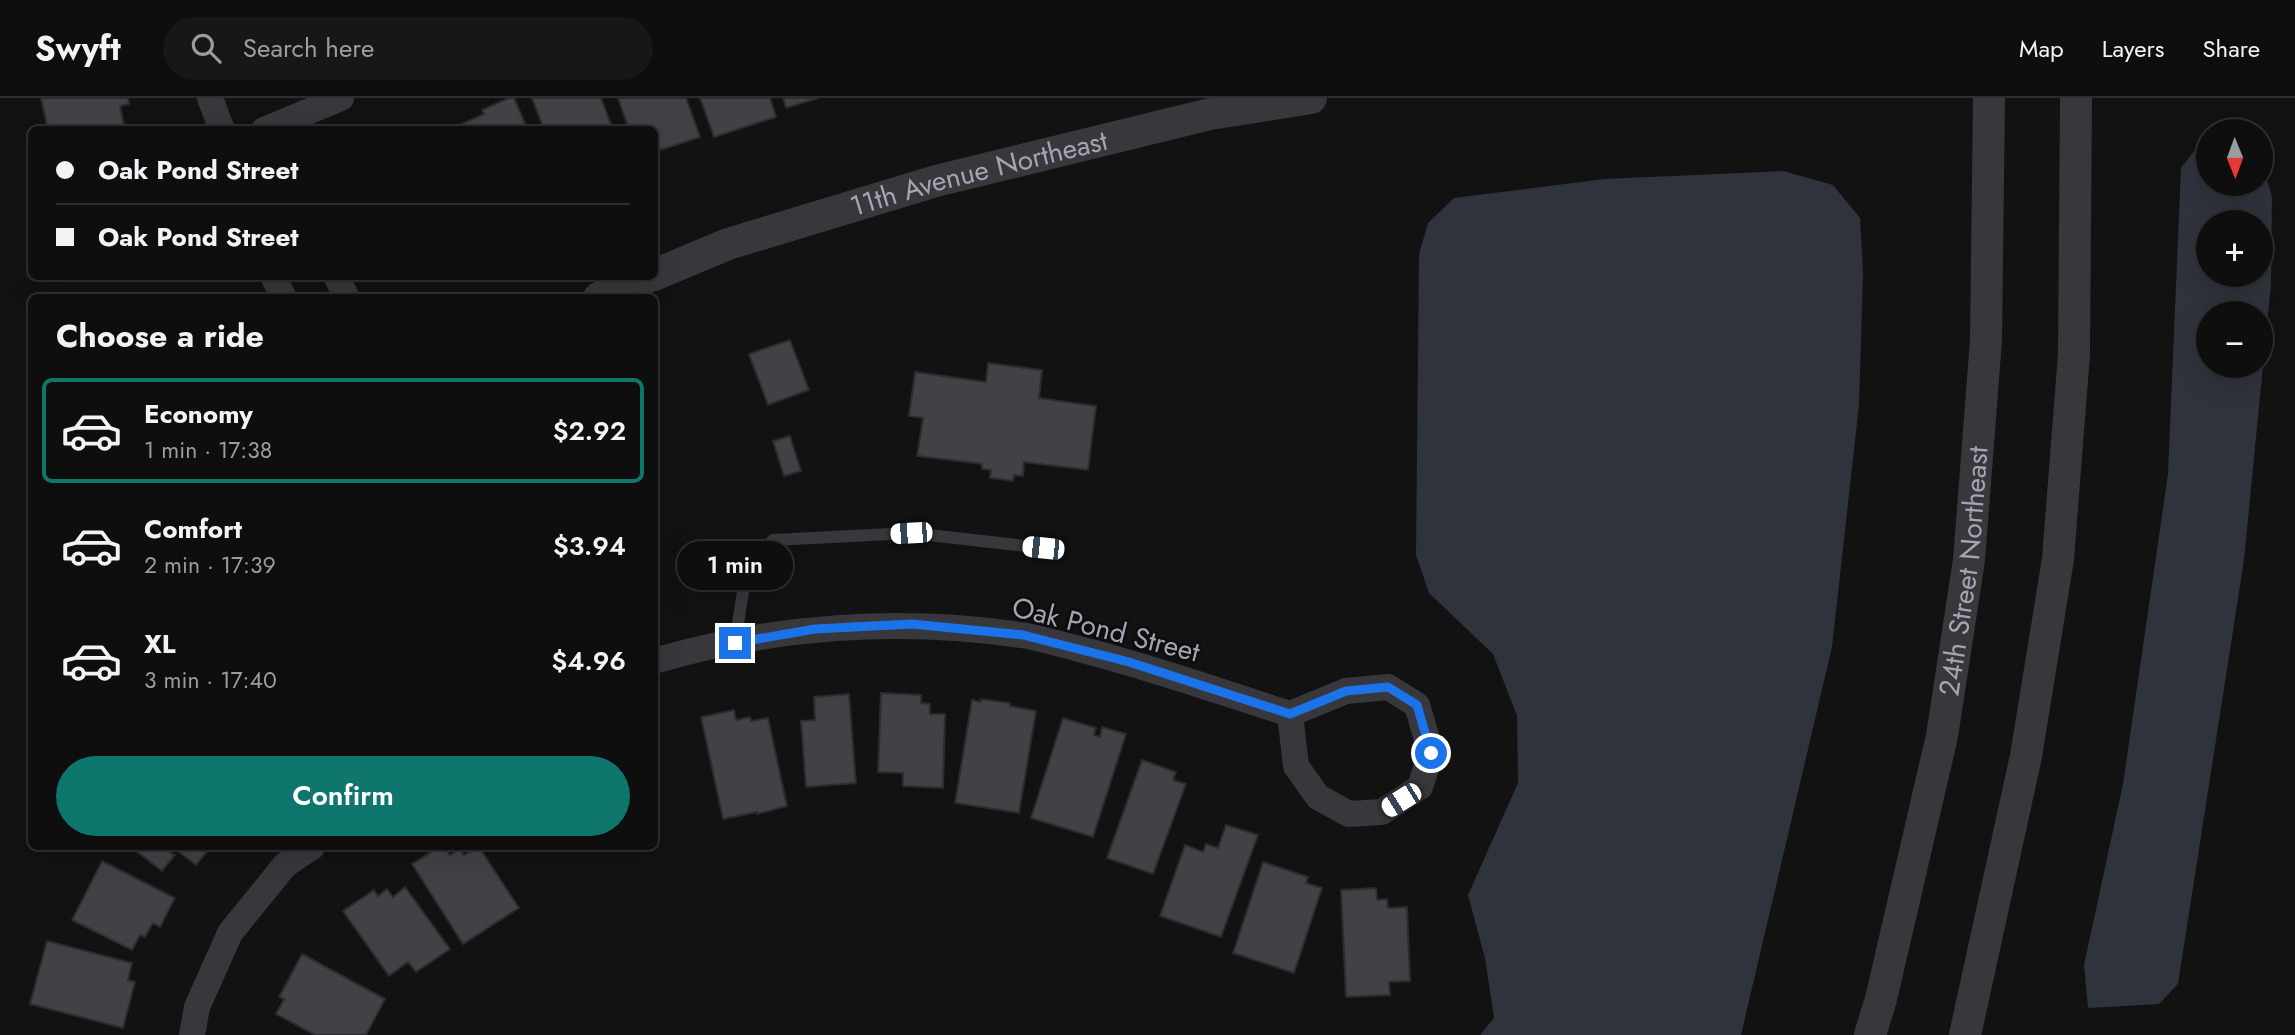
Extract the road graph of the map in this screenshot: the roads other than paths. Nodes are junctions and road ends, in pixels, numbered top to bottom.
1 (210, 98) edge
2 (341, 98) edge
3 (1311, 98) edge
4 (1989, 98) edge
5 (2076, 98) edge
6 (220, 126) edge
7 (274, 126) edge
8 (658, 273) edge
9 (642, 280) edge
10 (609, 294) edge
11 (1043, 548) dead end
12 (735, 643) junction
13 (658, 660) edge
14 (1290, 714) junction
15 (308, 850) edge
16 (192, 1035) edge
17 (1870, 1035) edge
18 (1965, 1035) edge

1 - 6 street
2 - 7 street
3 - 8 street, 11th Avenue Northeast
4 - 17 street, 24th Street Northeast
5 - 18 street
9 - 10 street, 11th Avenue Northeast
11 - 12 lane
12 - 13 street, Oak Pond Street
12 - 14 street, Oak Pond Street
14 - 14 street
15 - 16 street

